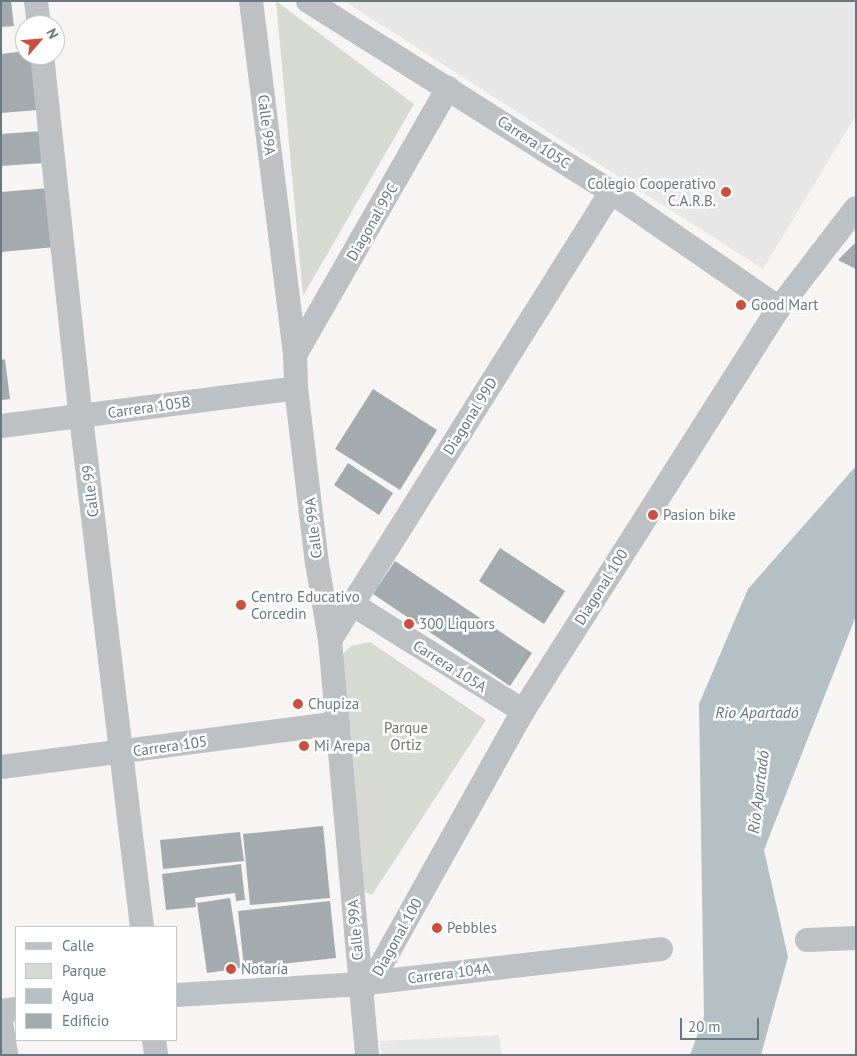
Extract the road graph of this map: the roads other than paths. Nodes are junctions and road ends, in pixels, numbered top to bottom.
1 (36, 1) edge
2 (251, 1) edge
3 (308, 1) edge
4 (38, 15) edge
5 (43, 65) edge
6 (448, 88) junction
7 (611, 192) junction
8 (856, 208) edge
9 (780, 308) junction
10 (295, 355) junction
11 (296, 388) junction
12 (81, 417) junction
13 (1, 426) edge
14 (352, 604) junction
15 (330, 640) junction
16 (523, 711) junction
17 (338, 723) junction
18 (122, 753) junction
19 (1, 767) edge
20 (142, 926) edge
21 (856, 938) edge
22 (807, 940) dead end
23 (661, 948) dead end
24 (365, 983) junction
25 (178, 996) edge
26 (15, 1010) edge
27 (1, 1011) edge
28 (1, 1022) edge
29 (154, 1041) edge
30 (6, 1055) edge
31 (156, 1055) edge
32 (367, 1055) edge

1 - 4 street
2 - 10 street, Calle 99A
3 - 6 street, Carrera 105C
5 - 12 street, Calle 99
6 - 7 street, Carrera 105C
6 - 10 street, Diagonal 99C
7 - 9 street, Carrera 105C
7 - 14 street, Diagonal 99D
8 - 9 street, Diagonal 100
9 - 16 street, Diagonal 100
10 - 11 street, Calle 99A
11 - 12 street, Carrera 105B
11 - 15 street, Calle 99A
12 - 13 street, Carrera 105B
12 - 18 street, Calle 99
14 - 15 street, Diagonal 99D
14 - 16 street, Carrera 105A
15 - 17 street, Calle 99A
16 - 24 street, Diagonal 100
17 - 18 street, Carrera 105
17 - 24 street, Calle 99A
18 - 19 street, Carrera 105
18 - 20 street, Calle 99
21 - 22 street
23 - 24 street, Carrera 104A
24 - 25 street, Carrera 104A
24 - 32 street, Calle 99A
26 - 27 street
28 - 30 street
29 - 31 street

